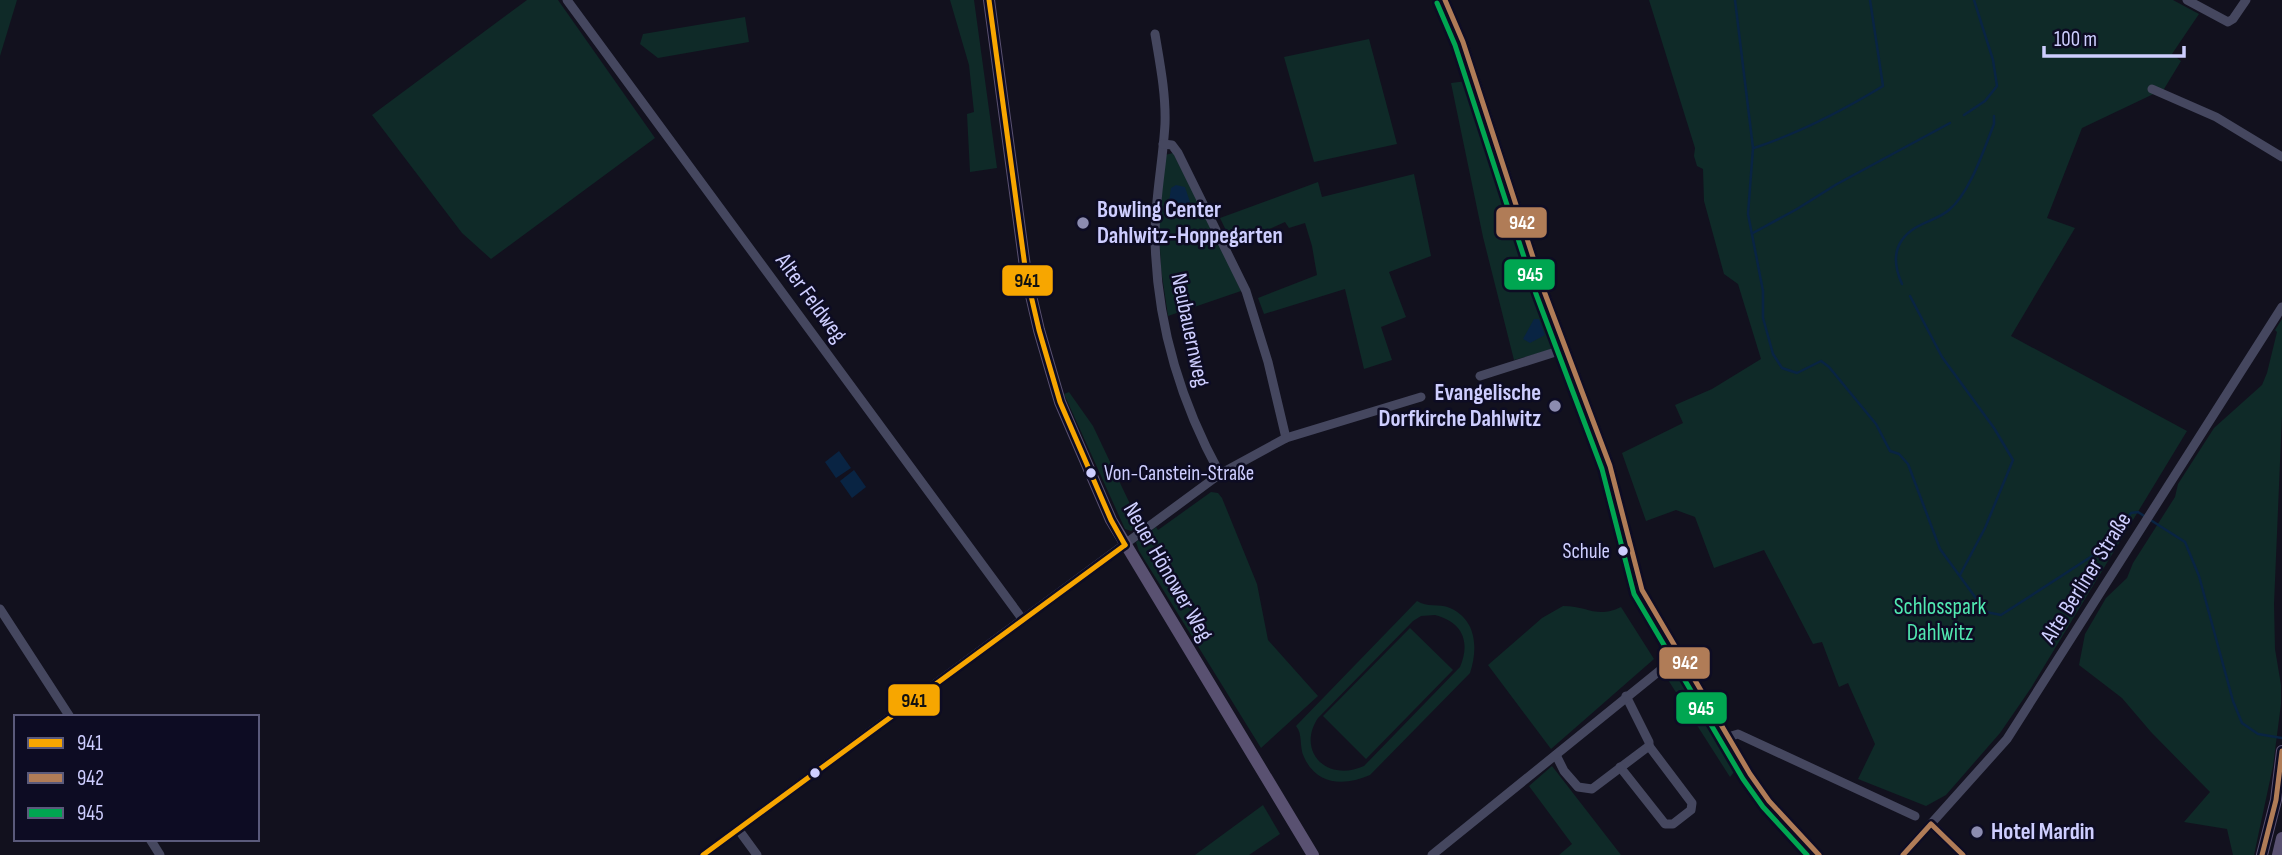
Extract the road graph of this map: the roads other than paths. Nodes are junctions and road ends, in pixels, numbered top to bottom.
1 (567, 0) edge
2 (989, 0) edge
3 (1445, 0) edge
4 (2187, 0) edge
5 (2246, 0) edge
6 (1155, 34) dead end
7 (2152, 89) dead end
8 (1163, 144) junction
9 (2282, 157) edge
10 (2282, 307) edge
11 (1565, 349) junction
12 (1480, 376) dead end
13 (1421, 397) dead end
14 (1286, 438) junction
15 (1220, 474) junction
16 (1125, 545) junction
17 (0, 609) edge
18 (1023, 620) junction
19 (1678, 655) junction
20 (1626, 696) junction
21 (69, 715) edge
22 (1728, 737) junction
23 (1649, 746) junction
24 (2282, 751) edge
25 (1556, 755) junction
26 (2281, 766) edge
27 (1620, 767) junction
28 (1915, 816) dead end
29 (1931, 824) junction
30 (738, 829) junction
31 (2282, 838) edge
32 (703, 855) edge
33 (757, 855) edge
34 (1313, 855) edge
35 (1432, 855) edge
36 (1819, 855) edge
37 (1903, 855) edge
38 (1963, 855) edge
39 (2262, 855) edge
40 (2278, 855) edge

1 - 18 street, Alter Feldweg
2 - 16 main road, Neuer Hönower Weg
3 - 11 street
4 - 5 street
6 - 8 street, Neubauernweg
7 - 9 street
8 - 14 street
8 - 15 street, Neubauernweg
10 - 29 street, Alte Berliner Straße
11 - 12 street
11 - 19 street
13 - 14 street
14 - 15 street
15 - 16 street
16 - 18 street
16 - 34 main road, Neuer Hönower Weg
17 - 21 street
18 - 30 street
19 - 20 street
19 - 22 street
20 - 23 street
20 - 25 street
22 - 28 street
22 - 36 street
23 - 27 street
23 - 27 street
24 - 26 main road
25 - 27 street
25 - 35 street
26 - 39 main road
29 - 37 street, Alte Berliner Straße
29 - 38 street
30 - 32 street
30 - 33 street
31 - 40 main road

